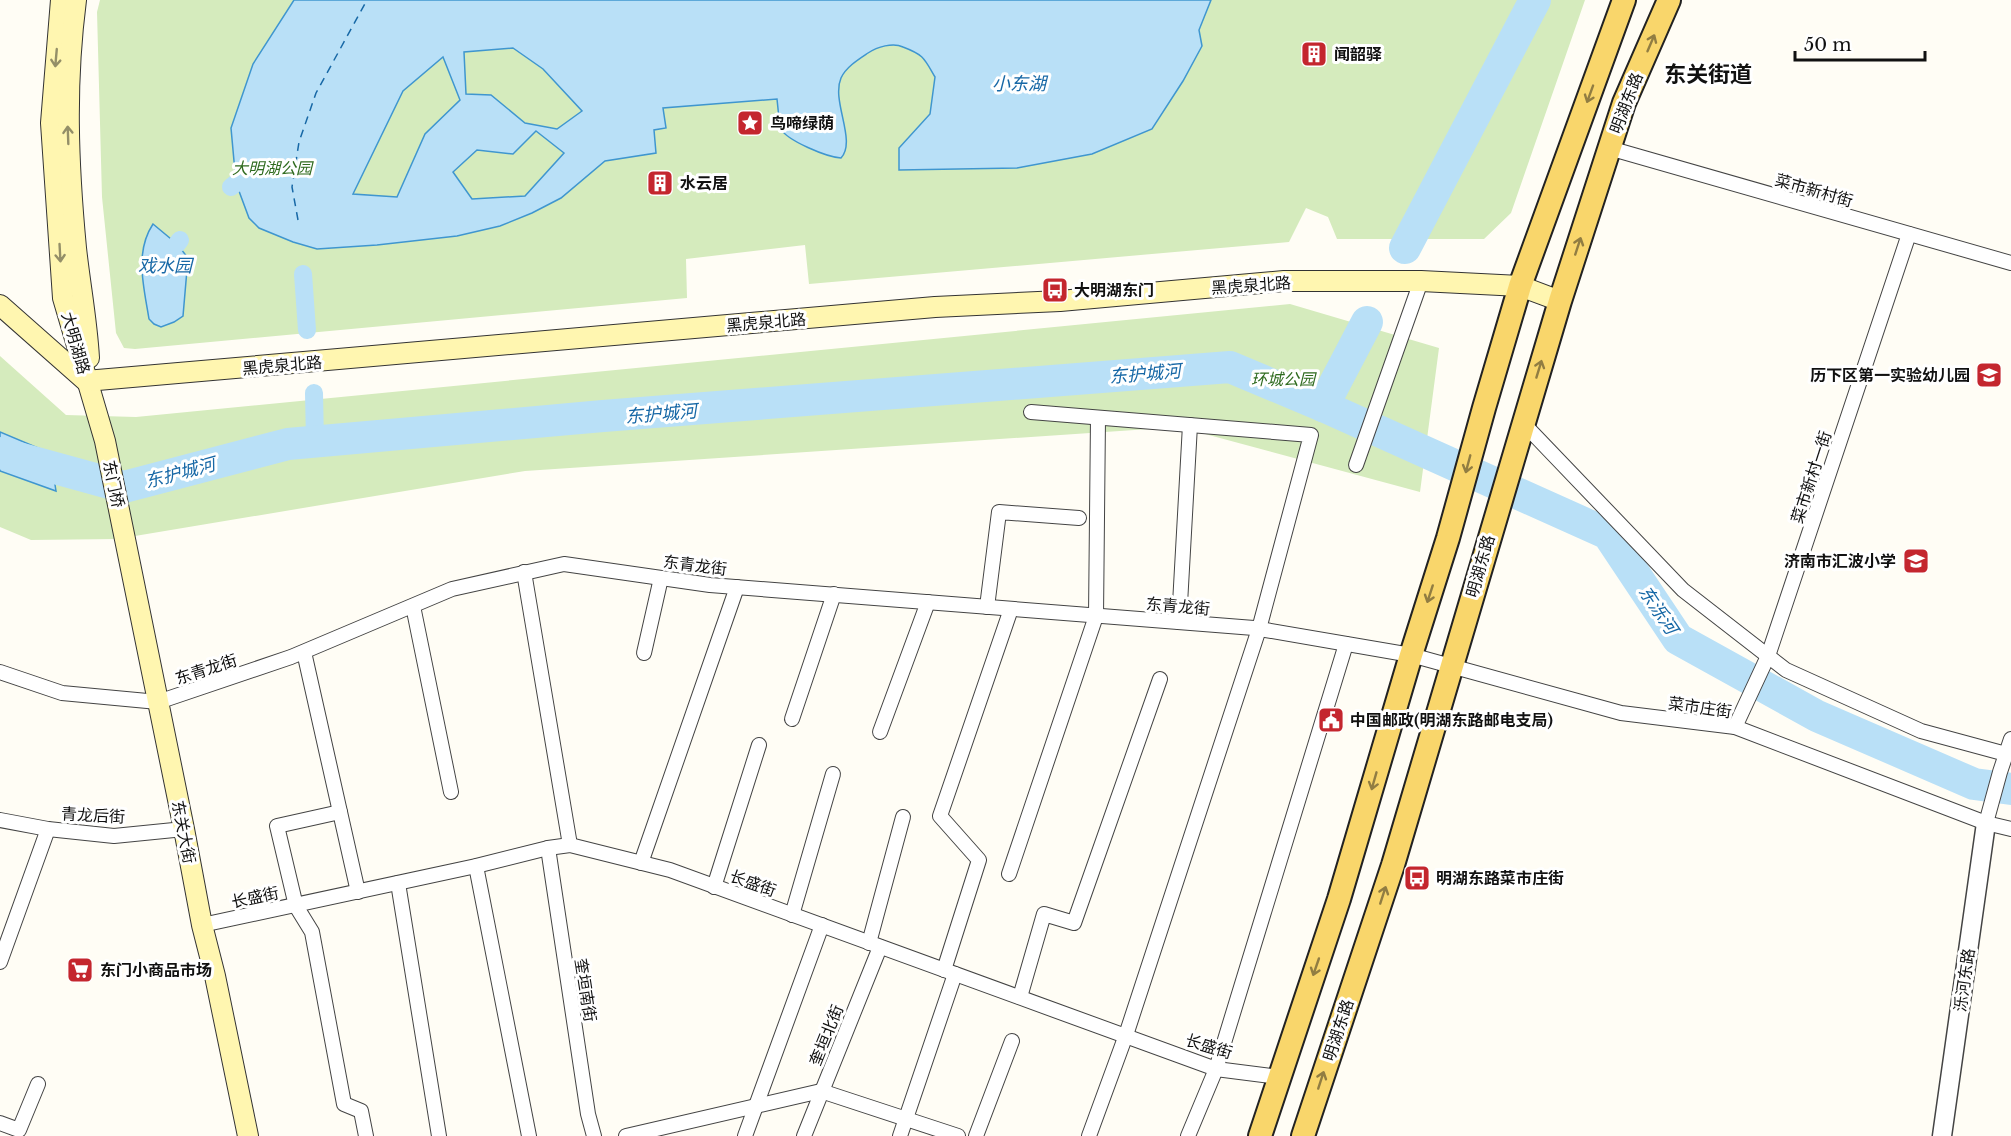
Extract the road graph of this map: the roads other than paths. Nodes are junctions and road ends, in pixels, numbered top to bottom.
1 (61, 0) edge
2 (76, 0) edge
3 (1624, 0) edge
4 (1669, 0) edge
5 (1609, 148) junction
6 (1910, 234) junction
7 (2011, 263) edge
8 (1421, 280) junction
9 (1520, 286) junction
10 (1560, 301) junction
11 (0, 305) edge
12 (86, 381) junction
13 (1031, 412) dead end
14 (1098, 418) junction
15 (1522, 424) junction
16 (1190, 425) junction
17 (1356, 465) dead end
18 (1079, 518) dead end
19 (123, 527) joint
20 (524, 573) junction
21 (661, 578) junction
22 (738, 587) junction
23 (834, 594) junction
24 (928, 602) junction
25 (413, 606) junction
26 (987, 607) junction
27 (1011, 609) junction
28 (1096, 615) junction
29 (1179, 622) junction
30 (1259, 629) junction
31 (1346, 644) junction
32 (304, 652) junction
33 (644, 653) dead end
34 (1411, 655) junction
35 (1766, 661) junction
36 (1451, 667) junction
37 (0, 672) edge
38 (1160, 679) dead end
39 (158, 702) junction
40 (792, 719) dead end
41 (1735, 727) junction
42 (880, 732) dead end
43 (2011, 739) edge
44 (759, 745) dead end
45 (2006, 754) junction
46 (833, 774) dead end
47 (451, 792) dead end
48 (340, 812) junction
49 (903, 817) dead end
50 (0, 820) edge
51 (1986, 824) junction
52 (48, 829) junction
53 (184, 829) junction
54 (2011, 829) edge
55 (570, 845) junction
56 (548, 848) junction
57 (641, 863) junction
58 (476, 866) junction
59 (1009, 874) dead end
60 (398, 883) junction
61 (714, 886) junction
62 (357, 891) junction
63 (296, 906) junction
64 (792, 915) junction
65 (201, 925) junction
66 (822, 925) junction
67 (874, 945) junction
68 (0, 962) edge
69 (949, 972) junction
70 (1020, 997) junction
71 (1126, 1035) junction
72 (1012, 1041) dead end
73 (1216, 1069) junction
74 (1279, 1077) junction
75 (38, 1084) dead end
76 (821, 1091) junction
77 (756, 1106) junction
78 (906, 1119) junction
79 (0, 1123) edge
80 (248, 1136) edge
81 (366, 1136) edge
82 (439, 1136) edge
83 (529, 1136) edge
84 (594, 1136) edge
85 (626, 1136) edge
86 (745, 1136) edge
87 (804, 1136) edge
88 (900, 1136) edge
89 (958, 1136) edge
90 (976, 1136) edge
91 (1089, 1136) edge
92 (1188, 1136) edge
93 (1260, 1136) edge
94 (1303, 1136) edge
95 (1942, 1136) edge

1 -> 12 main road, 大明湖路
12 -> 2 main road, 大明湖路
3 -> 9 main road
5 -> 4 main road, 明湖东路
5 - 6 street, 菜市新村街
10 -> 5 main road, 明湖东路
6 - 7 street, 菜市新村街
6 - 35 street, 菜市新村一街
8 - 9 main road, 黑虎泉北路
8 - 12 main road, 黑虎泉北路
8 - 17 street
9 - 10 main road, 黑虎泉北路
9 -> 34 main road
15 -> 10 main road, 明湖东路
11 - 12 main road
12 - 19 main road, 东门桥
13 - 14 street
14 - 16 street
14 - 28 street
15 - 35 street
15 - 36 main road, 明湖东路
16 - 29 street
16 - 30 street
18 - 26 street
19 - 39 main road, 东关大街
20 - 21 street, 东青龙街
20 - 25 street, 东青龙街
20 - 55 street
21 - 22 street, 东青龙街
21 - 33 street
22 - 23 street, 东青龙街
22 - 57 street
23 - 24 street, 东青龙街
23 - 40 street
24 - 26 street, 东青龙街
24 - 42 street
25 - 32 street, 东青龙街
25 - 47 street
26 - 27 street, 东青龙街
27 - 28 street, 东青龙街
27 - 69 street
28 - 29 street, 东青龙街
28 - 59 street
29 - 30 street, 东青龙街
30 - 31 street, 东青龙街
30 - 71 street
31 - 34 street, 东青龙街
31 - 73 street
32 - 39 street, 东青龙街
32 - 48 street
34 - 36 street, 菜市庄街
34 -> 74 main road
35 - 41 street, 菜市新村一街
35 - 45 street
36 - 41 street, 菜市庄街
94 -> 36 main road, 明湖东路
37 - 39 street, 东青龙街
38 - 70 street
39 - 53 main road, 东关大街
41 - 51 street, 菜市庄街
43 - 45 street
44 - 61 street
45 - 51 street
46 - 64 street
48 - 62 street
48 - 63 street
49 - 67 street, 奎垣北街
50 - 52 street, 青龙后街
51 - 54 street, 菜市庄街
51 - 95 street, 泺河东路
52 - 53 street, 青龙后街
52 - 68 street
53 - 65 main road, 东关大街
55 - 56 street, 长盛街
55 - 57 street, 长盛街
56 - 58 street, 长盛街
56 - 84 street, 奎垣南街
57 - 61 street, 长盛街
58 - 60 street, 长盛街
58 - 83 street
60 - 62 street, 长盛街
60 - 82 street
61 - 64 street, 长盛街
62 - 63 street, 长盛街
63 - 65 street, 长盛街
63 - 81 street
64 - 66 street, 长盛街
65 - 80 main road, 东关大街
66 - 67 street, 长盛街
66 - 77 street
67 - 69 street, 长盛街
67 - 76 street, 奎垣北街
69 - 70 street, 长盛街
69 - 78 street
70 - 71 street, 长盛街
71 - 73 street, 长盛街
71 - 91 street
72 - 90 street
73 - 74 street, 长盛街
73 - 92 street
74 - 93 main road
75 - 79 street
76 - 77 street
76 - 78 street
76 - 87 street, 奎垣北街
77 - 85 street
77 - 86 street
78 - 88 street
78 - 89 street

